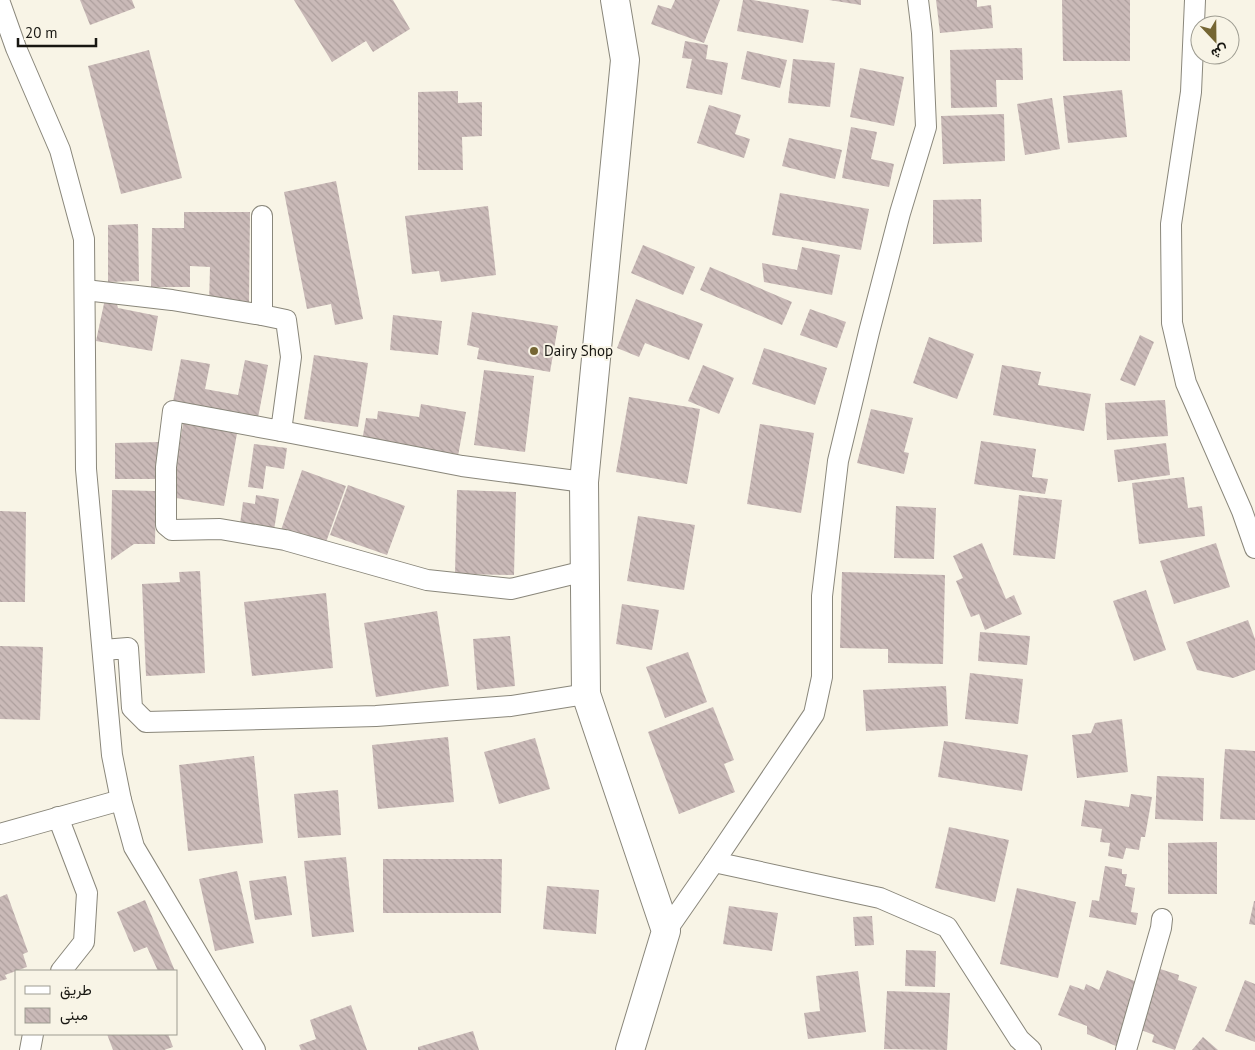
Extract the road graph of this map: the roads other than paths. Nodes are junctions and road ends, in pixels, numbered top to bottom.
1 (615, 0) edge
2 (918, 0) edge
3 (1195, 0) edge
4 (0, 3) edge
5 (262, 216) dead end
6 (85, 290) junction
7 (262, 315) junction
8 (281, 431) junction
9 (584, 482) junction
10 (1255, 548) edge
11 (585, 572) junction
12 (103, 650) junction
13 (586, 694) junction
14 (121, 800) junction
15 (58, 817) junction
16 (0, 834) edge
17 (714, 862) junction
18 (1162, 919) dead end
19 (666, 931) junction
20 (62, 970) edge
21 (34, 1035) edge
22 (30, 1050) edge
23 (255, 1050) edge
24 (630, 1050) edge
25 (1031, 1050) edge
26 (1126, 1050) edge

1 - 9 main road
2 - 17 street
3 - 10 street
4 - 6 street
5 - 7 street
6 - 7 street
6 - 12 street
7 - 8 street
8 - 9 street
8 - 11 street
9 - 11 main road
11 - 13 main road
12 - 13 street
12 - 14 street
13 - 19 main road
14 - 15 street
14 - 23 street
15 - 16 street
15 - 20 street
17 - 19 street
17 - 25 street
18 - 26 street
19 - 24 main road
21 - 22 street

